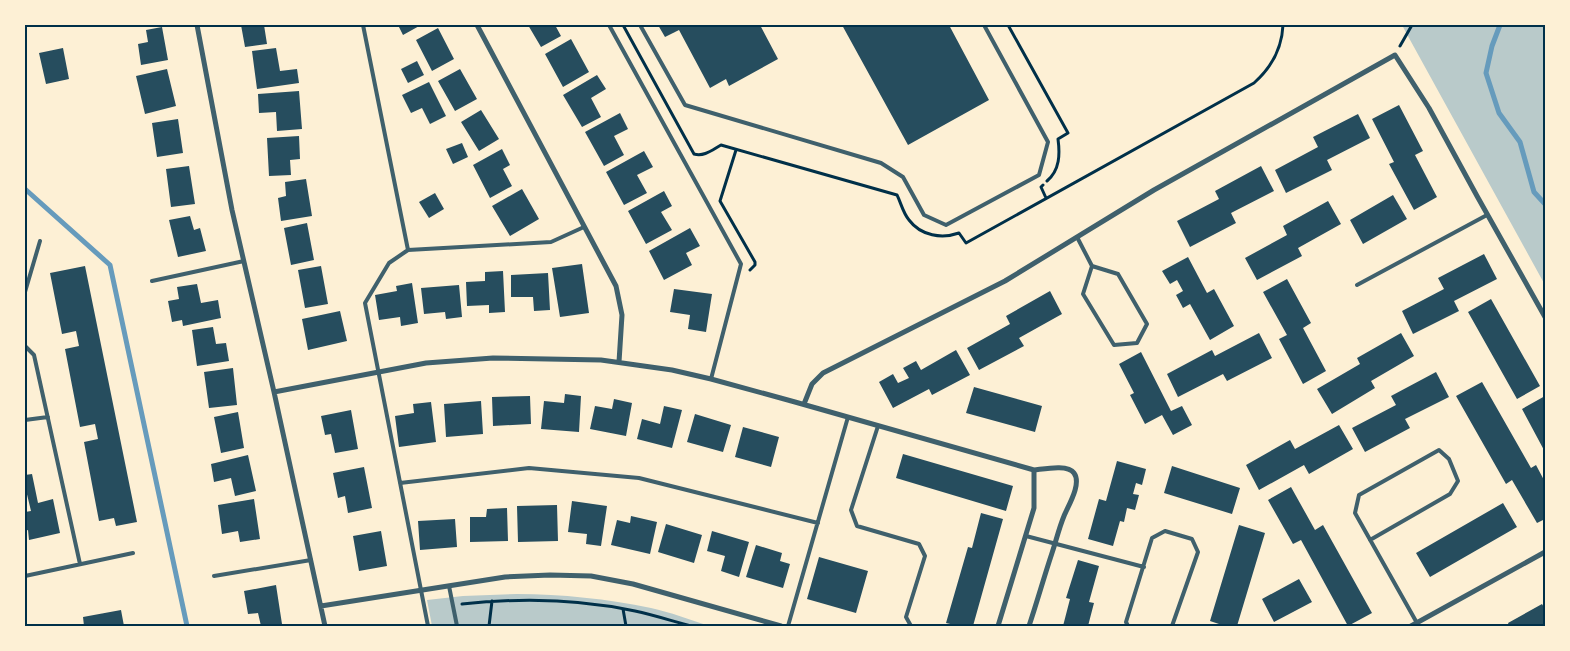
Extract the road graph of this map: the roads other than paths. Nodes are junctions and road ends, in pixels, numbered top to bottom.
1 (197, 25) edge
2 (363, 25) edge
3 (477, 25) edge
4 (609, 25) edge
5 (640, 25) edge
6 (984, 25) edge
7 (1487, 215) junction
8 (584, 227) junction
9 (1077, 237) junction
10 (40, 241) dead end
11 (408, 250) junction
12 (244, 261) junction
13 (1092, 266) junction
14 (152, 281) dead end
15 (1357, 285) dead end
16 (25, 292) edge
17 (1545, 317) edge
18 (25, 346) edge
19 (619, 362) junction
20 (378, 372) junction
21 (711, 379) junction
22 (274, 392) junction
23 (804, 404) junction
24 (48, 417) junction
25 (848, 417) junction
26 (25, 420) edge
27 (878, 426) junction
28 (1034, 470) junction
29 (400, 482) junction
30 (818, 523) junction
31 (1026, 536) junction
32 (1370, 540) junction
33 (1055, 544) junction
34 (133, 553) dead end
35 (1544, 554) edge
36 (311, 560) junction
37 (80, 564) junction
38 (1144, 567) junction
39 (25, 576) edge
40 (214, 576) dead end
41 (450, 586) junction
42 (421, 591) junction
43 (321, 606) junction
44 (1417, 623) junction
45 (325, 626) edge
46 (428, 626) edge
47 (457, 626) edge
48 (781, 626) edge
49 (788, 626) edge
50 (911, 626) edge
51 (998, 626) edge
52 (1029, 626) edge
53 (1128, 626) edge
54 (1172, 626) edge
55 (1411, 626) edge

1 - 12 street
2 - 11 lane
3 - 8 street
4 - 21 lane
5 - 6 lane
7 - 9 street
7 - 15 lane
7 - 17 street
8 - 11 lane
8 - 19 street
9 - 13 lane
9 - 23 street
10 - 16 lane
11 - 20 lane
12 - 14 lane
12 - 22 street
13 - 13 lane
18 - 24 lane
19 - 20 street
19 - 21 street
20 - 22 street
20 - 29 lane
21 - 23 street
22 - 36 street
23 - 25 street
24 - 26 lane
24 - 37 lane
25 - 27 street
25 - 30 lane
27 - 28 street
27 - 50 lane
28 - 31 street
28 - 33 street
29 - 30 lane
29 - 42 lane
30 - 49 lane
31 - 33 lane
31 - 51 street
32 - 32 lane
32 - 44 lane
33 - 38 lane
33 - 52 street
34 - 37 lane
35 - 44 street
36 - 40 lane
36 - 43 street
37 - 39 lane
38 - 53 lane
38 - 54 lane
41 - 42 street
41 - 47 lane
41 - 48 street
42 - 43 street
42 - 46 lane
43 - 45 street
44 - 55 street

